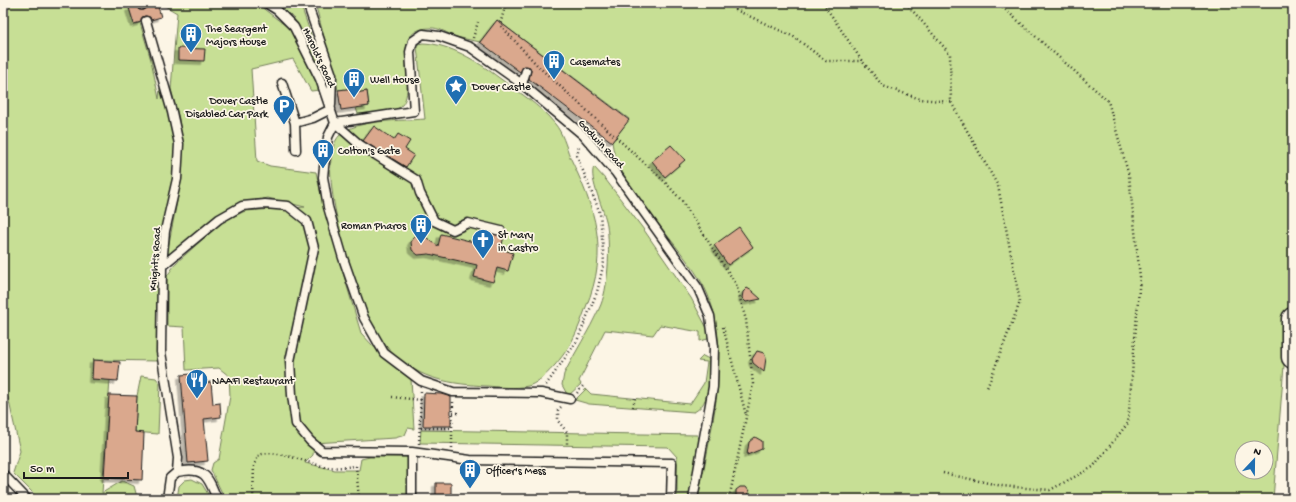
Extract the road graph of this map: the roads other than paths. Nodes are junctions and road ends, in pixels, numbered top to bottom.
1 (266, 3) edge
2 (307, 3) edge
3 (146, 21) dead end
4 (526, 71) dead end
5 (282, 83) dead end
6 (522, 84) junction
7 (331, 110) junction
8 (295, 122) junction
9 (334, 122) junction
10 (296, 150) dead end
11 (501, 232) dead end
12 (162, 266) junction
13 (1293, 319) edge
14 (1293, 357) edge
15 (570, 399) dead end
16 (412, 452) junction
17 (177, 472) junction
18 (3, 474) edge
19 (27, 499) edge
20 (167, 499) edge
21 (217, 499) edge
22 (412, 499) edge
23 (671, 499) edge
24 (693, 499) edge

1 - 7 lane, Harold's Road
2 - 7 lane
3 - 12 lane, Knight's Road
4 - 6 lane
5 - 8 lane
6 - 9 lane, Godwin Road
6 - 24 lane, Godwin Road
7 - 8 lane
7 - 9 lane
8 - 10 lane
9 - 11 lane
9 - 15 lane
12 - 16 lane
12 - 17 lane, Knight's Road
13 - 14 highway
16 - 22 lane
16 - 23 lane
17 - 20 lane, Knight's Road
17 - 21 lane
18 - 19 lane

